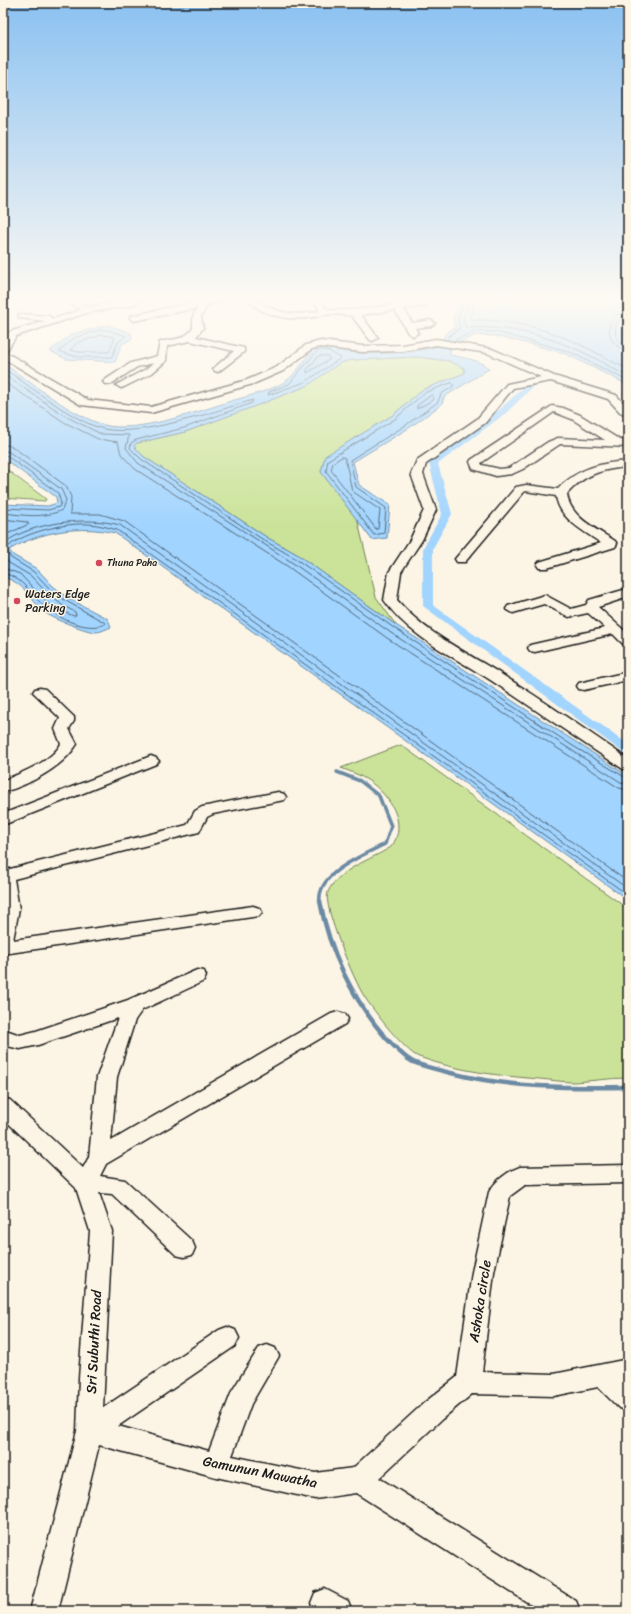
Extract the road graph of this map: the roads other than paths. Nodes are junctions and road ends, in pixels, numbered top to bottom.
1 (42, 375) edge
2 (118, 375) edge
3 (140, 375) edge
4 (265, 375) edge
5 (545, 375) edge
6 (551, 378) junction
7 (108, 382) dead end
8 (121, 384) dead end
9 (628, 413) edge
10 (623, 444) edge
11 (628, 464) edge
12 (561, 493) junction
13 (461, 559) dead end
14 (543, 565) dead end
15 (623, 594) dead end
16 (591, 608) junction
17 (513, 609) dead end
18 (614, 630) junction
19 (628, 641) edge
20 (535, 648) dead end
21 (628, 676) edge
22 (584, 686) dead end
23 (40, 692) dead end
24 (150, 761) dead end
25 (628, 766) edge
26 (3, 787) edge
27 (278, 798) dead end
28 (3, 820) edge
29 (4, 875) edge
30 (252, 912) dead end
31 (4, 948) edge
32 (197, 976) dead end
33 (135, 1005) junction
34 (338, 1019) dead end
35 (3, 1036) edge
36 (3, 1106) edge
37 (99, 1158) junction
38 (628, 1174) edge
39 (85, 1183) junction
40 (184, 1248) dead end
41 (226, 1338) dead end
42 (267, 1356) dead end
43 (628, 1370) edge
44 (603, 1376) junction
45 (468, 1383) junction
46 (628, 1400) edge
47 (90, 1431) junction
48 (216, 1465) junction
49 (359, 1480) junction
50 (44, 1611) edge
51 (566, 1611) edge

1 - 4 street
2 - 7 street
3 - 8 street
5 - 6 street
6 - 9 street
6 - 25 street
10 - 10 street
11 - 12 street
12 - 13 street
12 - 14 street
15 - 16 street
16 - 17 street
16 - 18 street
18 - 19 street
18 - 20 street
21 - 22 street
23 - 26 street
24 - 28 street
27 - 29 street
29 - 31 street
30 - 31 street
32 - 33 street
33 - 35 street
33 - 37 street
34 - 37 street
36 - 39 street, Sri Subuthi Road
37 - 39 street
38 - 45 street, Ashoka circle
39 - 40 street
39 - 47 street, Sri Subuthi Road
41 - 47 street
42 - 48 street
43 - 44 street
44 - 45 street
44 - 46 street
45 - 49 street
47 - 48 street, Gamunun Mawatha
47 - 50 street, Sri Subuthi Road
48 - 49 street, Gamunun Mawatha
49 - 51 street

